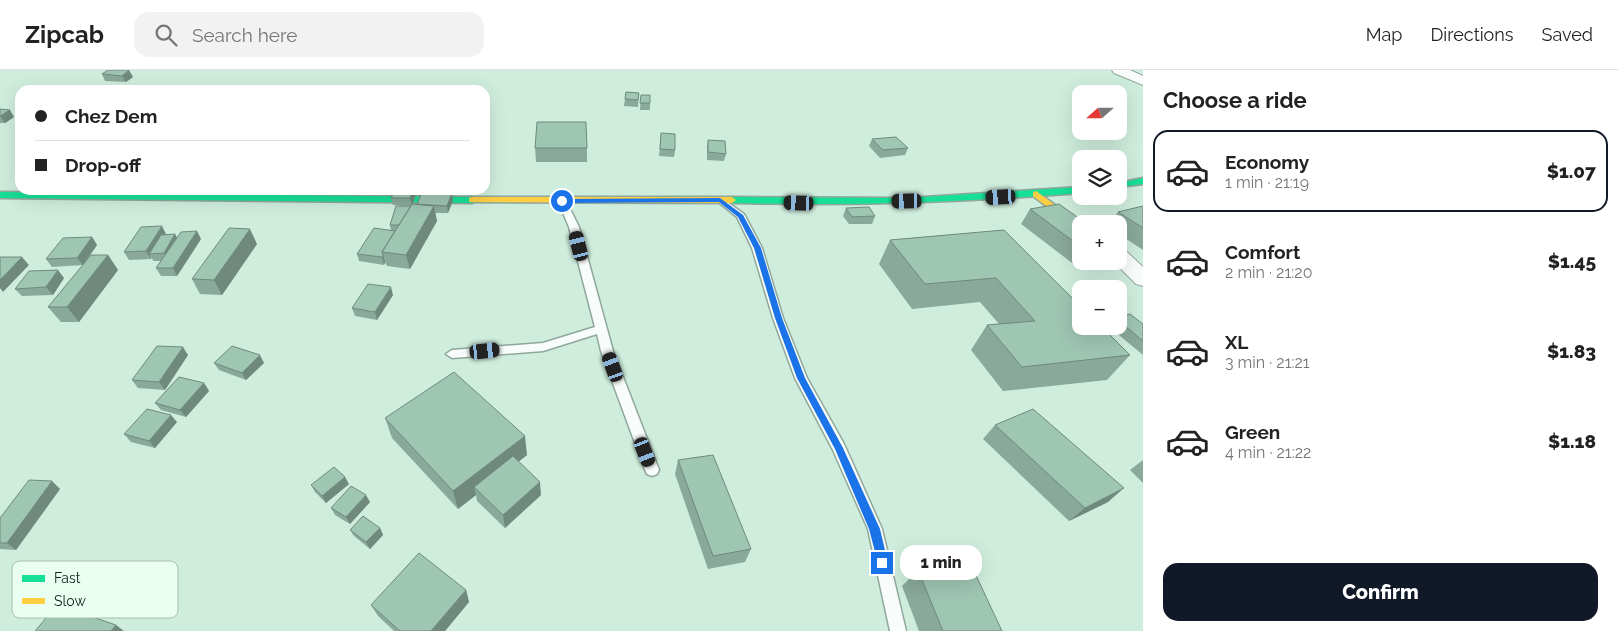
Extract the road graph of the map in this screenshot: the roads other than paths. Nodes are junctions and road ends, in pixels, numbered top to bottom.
1 (1119, 70) edge
2 (1143, 81) edge
3 (1143, 181) edge
4 (1127, 184) edge
5 (1072, 191) edge
6 (1036, 194) junction
7 (0, 195) edge
8 (720, 200) junction
9 (562, 201) junction
10 (1072, 221) edge
11 (1127, 264) edge
12 (1143, 279) edge
13 (601, 329) junction
14 (452, 354) dead end
15 (652, 470) dead end
16 (898, 631) edge

1 - 2 street
3 - 4 main road
5 - 6 main road
6 - 8 main road
6 - 10 main road
7 - 9 main road
8 - 9 main road
8 - 16 lane
9 - 13 lane
11 - 12 street
13 - 14 lane
13 - 15 lane

